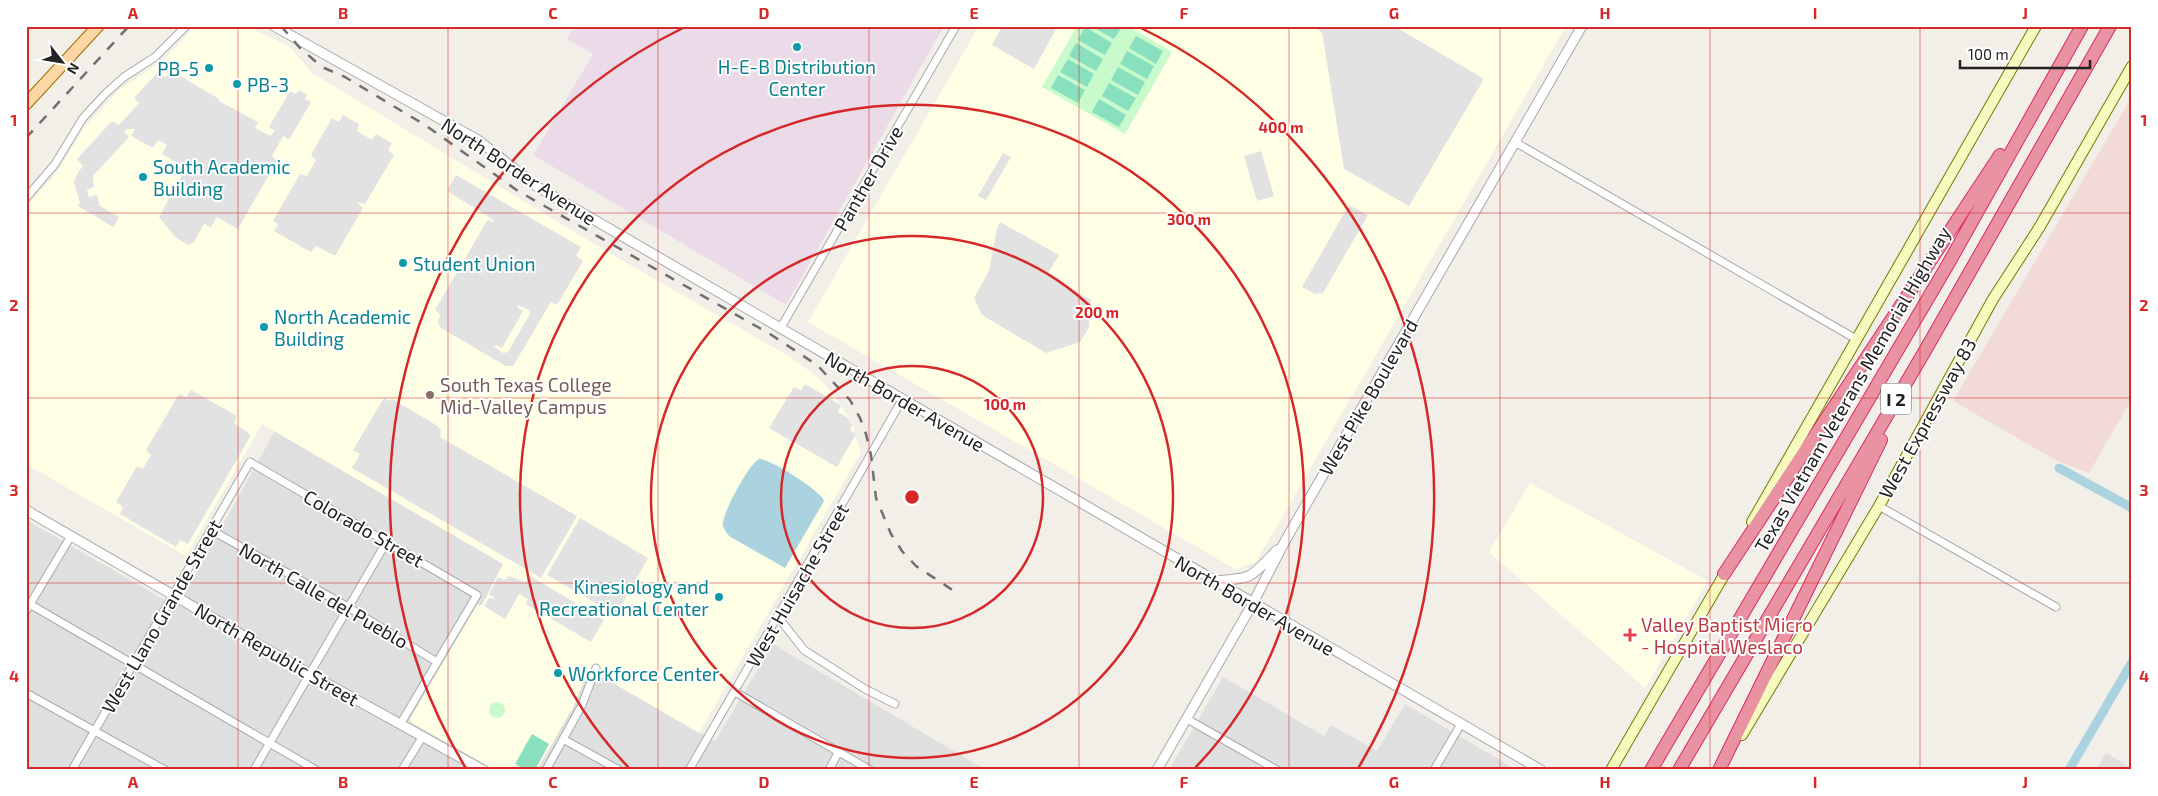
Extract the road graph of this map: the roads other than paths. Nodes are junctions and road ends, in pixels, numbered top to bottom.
1 (98, 26) edge
2 (186, 26) edge
3 (274, 26) edge
4 (956, 26) edge
5 (1582, 26) edge
6 (2036, 26) edge
7 (2082, 26) edge
8 (2110, 26) edge
9 (2065, 55) junction
10 (2132, 66) edge
11 (26, 104) edge
12 (1515, 142) junction
13 (26, 198) edge
14 (780, 329) junction
15 (1856, 339) junction
16 (1926, 349) junction
17 (902, 400) junction
18 (250, 462) joint
19 (1879, 506) junction
20 (26, 510) edge
21 (211, 530) junction
22 (71, 536) junction
23 (387, 541) junction
24 (1285, 541) junction
25 (1724, 574) junction
26 (1212, 581) junction
27 (173, 594) junction
28 (1253, 603) junction
29 (28, 605) edge
30 (348, 607) junction
31 (2056, 607) dead end
32 (778, 617) junction
33 (437, 662) junction
34 (133, 664) junction
35 (596, 668) dead end
36 (308, 673) junction
37 (736, 692) junction
38 (26, 693) edge
39 (894, 704) dead end
40 (1187, 719) junction
41 (401, 723) junction
42 (1461, 724) junction
43 (95, 730) junction
44 (423, 736) junction
45 (563, 739) junction
46 (269, 743) junction
47 (839, 751) junction
48 (72, 770) edge
49 (165, 770) edge
50 (254, 770) edge
51 (316, 770) edge
52 (402, 770) edge
53 (483, 770) edge
54 (546, 770) edge
55 (619, 770) edge
56 (689, 770) edge
57 (829, 770) edge
58 (870, 770) edge
59 (1158, 770) edge
60 (1277, 770) edge
61 (1434, 770) edge
62 (1541, 770) edge
63 (1611, 770) edge
64 (1651, 770) edge
65 (1678, 770) edge
66 (1720, 770) edge

1 - 11 main road
2 - 13 street
3 - 14 street, North Border Avenue
4 - 14 street, Panther Drive
5 - 12 street, West Pike Boulevard
6 - 15 main road
7 - 9 highway, Texas Vietnam Veterans Memorial Highway / I 2
8 - 16 highway, I 2
9 - 25 highway
9 - 64 highway, Texas Vietnam Veterans Memorial Highway / I 2
10 - 19 main road, West Expressway 83
12 - 15 street
12 - 24 street, West Pike Boulevard
14 - 17 street, North Border Avenue
15 - 25 main road
16 - 65 highway, I 2
16 - 66 highway
17 - 26 street, North Border Avenue
17 - 32 street, West Huisache Street
18 - 21 street, West Llano Grande Street
18 - 23 street, Colorado Street
19 - 31 street
19 - 66 main road, West Expressway 83
20 - 22 street, North Republic Street
21 - 27 street, West Llano Grande Street
21 - 30 street, North Calle del Pueblo
22 - 27 street, North Republic Street
22 - 29 street
23 - 30 street
23 - 33 street, Colorado Street
24 - 26 street
24 - 28 street, West Pike Boulevard
25 - 63 main road
26 - 28 street, North Border Avenue
27 - 34 street, West Llano Grande Street
27 - 36 street, North Republic Street
28 - 40 street, West Pike Boulevard
28 - 42 street, North Border Avenue
29 - 34 street
30 - 33 street, North Calle del Pueblo
30 - 36 street
32 - 37 street, West Huisache Street
32 - 39 street
33 - 41 street
34 - 43 street, West Llano Grande Street
34 - 46 street
35 - 45 street
36 - 41 street, North Republic Street
36 - 46 street
37 - 47 street
37 - 56 street, West Huisache Street
38 - 43 street
40 - 59 street, West Pike Boulevard
40 - 60 street
41 - 44 street, North Republic Street
42 - 61 street
42 - 62 street, North Border Avenue
43 - 48 street, West Llano Grande Street
43 - 49 street
44 - 52 street
44 - 53 street, North Republic Street
45 - 54 street
45 - 55 street
46 - 50 street
46 - 51 street
47 - 57 street
47 - 58 street

